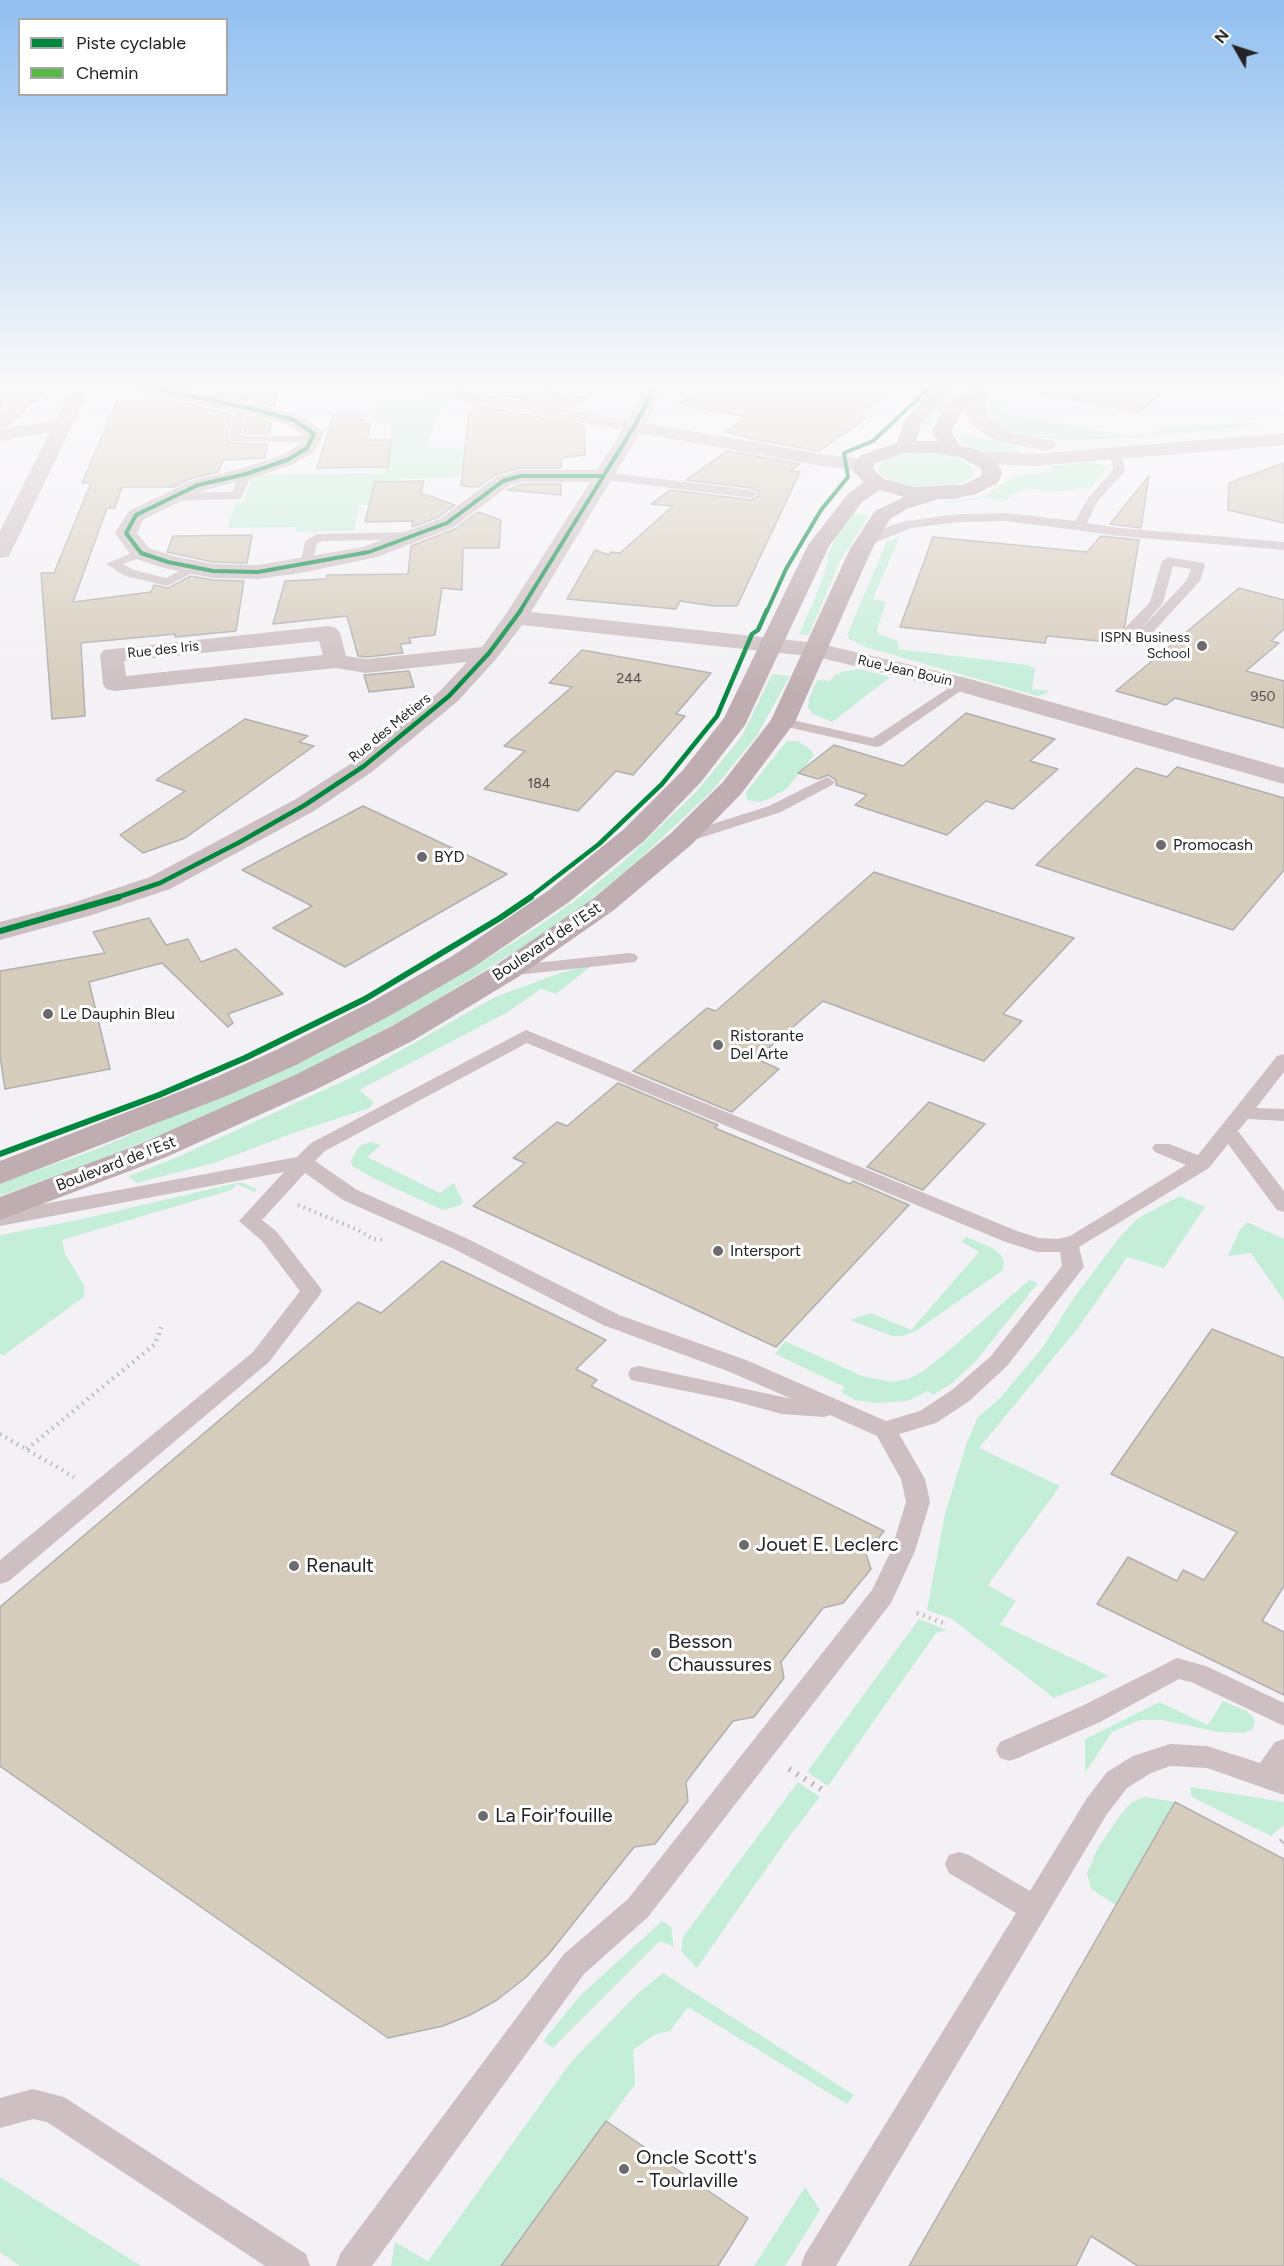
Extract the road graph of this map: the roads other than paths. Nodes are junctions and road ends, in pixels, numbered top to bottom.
1 (33, 487) edge
2 (194, 487) edge
3 (496, 487) edge
4 (595, 487) edge
5 (692, 487) edge
6 (872, 487) edge
7 (890, 487) edge
8 (978, 487) edge
9 (1105, 487) edge
10 (752, 494) dead end
11 (933, 494) junction
12 (1078, 526) junction
13 (866, 542) junction
14 (1284, 546) edge
15 (0, 552) edge
16 (141, 553) junction
17 (196, 568) junction
18 (516, 617) junction
19 (1132, 642) joint
20 (772, 645) junction
21 (817, 650) junction
22 (489, 653) junction
23 (336, 661) junction
24 (961, 684) junction
25 (783, 722) junction
26 (876, 743) junction
27 (863, 753) dead end
28 (1284, 776) edge
29 (827, 782) dead end
30 (681, 839) junction
31 (0, 931) edge
32 (629, 958) dead end
33 (507, 971) junction
34 (1284, 1060) edge
35 (1242, 1113) junction
36 (1284, 1115) edge
37 (1228, 1131) junction
38 (1162, 1148) dead end
39 (303, 1162) junction
40 (1202, 1164) junction
41 (0, 1173) edge
42 (1284, 1205) edge
43 (0, 1209) edge
44 (0, 1219) edge
45 (1068, 1244) junction
46 (639, 1374) dead end
47 (842, 1411) junction
48 (885, 1430) junction
49 (0, 1574) edge
50 (1284, 1715) edge
51 (1009, 1750) dead end
52 (1284, 1750) edge
53 (1275, 1779) edge
54 (959, 1864) dead end
55 (1035, 1909) junction
56 (0, 2114) edge
57 (294, 2266) edge
58 (352, 2266) edge
59 (818, 2266) edge

1 - 15 street
2 - 16 street
3 - 17 street
4 - 18 street, Rue des Métiers
5 - 10 lane
6 - 20 main road, Boulevard de l'Est
7 - 11 main road
8 - 11 main road
9 - 12 lane
11 - 13 main road, Boulevard de l'Est
12 - 13 lane
12 - 14 lane
13 - 21 main road, Boulevard de l'Est
16 - 17 street
16 - 17 lane
18 - 20 street, Rue Jean Bouin
18 - 22 street, Rue des Métiers
19 - 19 lane
20 - 21 street, Rue Jean Bouin
20 - 41 main road, Boulevard de l'Est
21 - 24 street, Rue Jean Bouin
21 - 25 main road, Boulevard de l'Est
22 - 23 street, Rue des Iris
22 - 31 street, Rue des Métiers
23 - 23 street, Rue des Iris
24 - 26 lane
24 - 28 street, Rue Jean Bouin
25 - 26 lane
25 - 30 main road, Boulevard de l'Est
26 - 27 lane
29 - 30 lane
30 - 33 main road, Boulevard de l'Est
32 - 33 lane
33 - 43 main road, Boulevard de l'Est
34 - 35 lane
35 - 36 lane
35 - 37 lane
37 - 40 lane
37 - 42 lane
38 - 40 lane
39 - 44 lane
39 - 45 lane
39 - 47 lane
39 - 49 lane
40 - 45 lane
45 - 48 lane
46 - 47 lane
47 - 48 lane
48 - 58 lane
50 - 51 lane
52 - 53 lane
53 - 55 lane
54 - 55 lane
55 - 59 lane
56 - 57 lane

